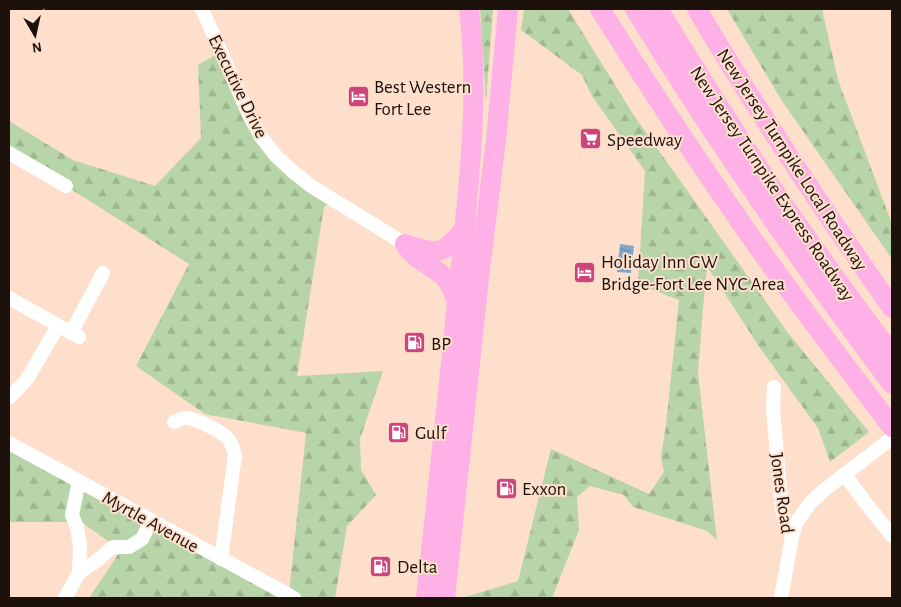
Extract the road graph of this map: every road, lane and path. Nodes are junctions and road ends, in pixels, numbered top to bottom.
1 (202, 9) edge
2 (469, 9) edge
3 (508, 9) edge
4 (589, 9) edge
5 (600, 9) edge
6 (635, 9) edge
7 (658, 9) edge
8 (697, 9) edge
9 (623, 46) junction
10 (9, 152) edge
11 (66, 186) dead end
12 (464, 228) junction
13 (405, 244) junction
14 (103, 272) dead end
15 (9, 298) edge
16 (458, 304) junction
17 (892, 308) edge
18 (58, 326) junction
19 (892, 355) edge
20 (892, 384) edge
21 (774, 387) dead end
22 (9, 398) edge
23 (174, 422) dead end
24 (892, 427) edge
25 (892, 438) edge
26 (9, 443) edge
27 (846, 475) junction
28 (80, 482) junction
29 (151, 521) junction
30 (892, 536) edge
31 (792, 537) junction
32 (221, 559) junction
33 (449, 559) junction
34 (79, 573) junction
35 (65, 598) edge
36 (294, 598) edge
37 (426, 598) edge
38 (445, 598) edge
39 (450, 598) edge
40 (781, 598) edge

1 - 13 street, Executive Drive
2 - 12 highway
3 - 33 highway
4 - 9 highway
5 - 9 highway
6 - 20 highway, New Jersey Turnpike Express Roadway
7 - 19 highway, New Jersey Turnpike Express Roadway
8 - 17 highway, New Jersey Turnpike Local Roadway
9 - 24 highway
10 - 11 street
12 - 13 highway
12 - 16 highway
13 - 16 highway
14 - 18 street
15 - 18 street
16 - 37 highway
18 - 22 street
21 - 31 street, Jones Road
23 - 32 street
25 - 27 street
26 - 28 street, Myrtle Avenue
27 - 30 street
27 - 31 street
28 - 29 street, Myrtle Avenue
28 - 34 street
29 - 32 street, Myrtle Avenue
29 - 34 street
31 - 40 street, Jones Road
32 - 36 street, Myrtle Avenue
33 - 38 highway
33 - 39 highway
34 - 35 street

